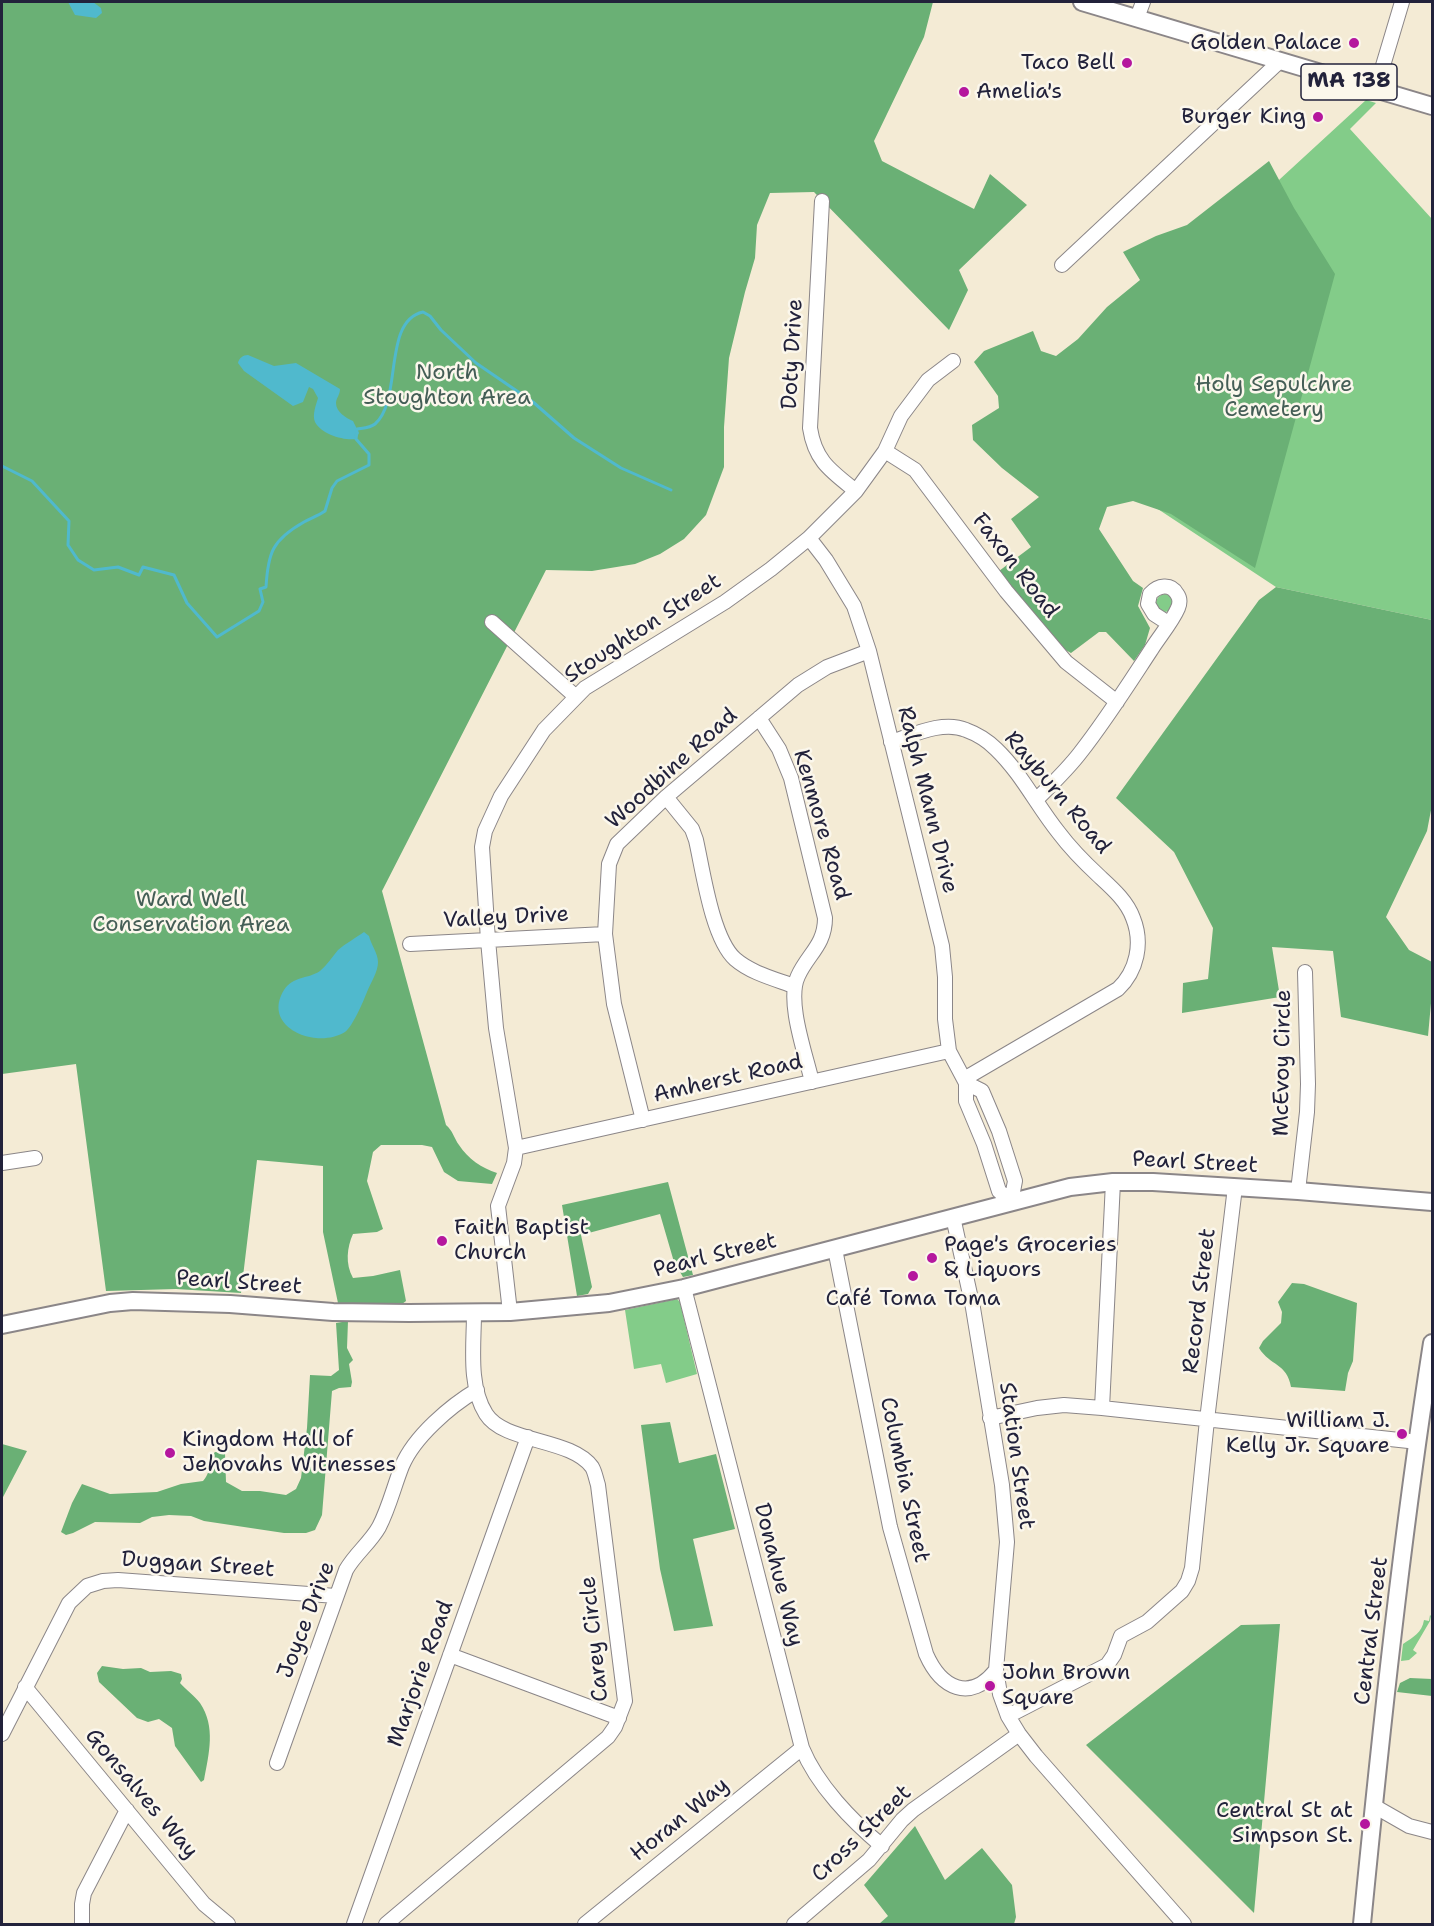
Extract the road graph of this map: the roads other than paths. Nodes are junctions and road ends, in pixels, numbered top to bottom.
1 (1082, 2) edge
2 (1143, 2) edge
3 (1402, 2) edge
4 (1137, 18) junction
5 (1280, 61) junction
6 (1376, 90) junction
7 (1432, 106) edge
8 (822, 201) dead end
9 (1062, 265) dead end
10 (953, 361) dead end
11 (885, 451) junction
12 (856, 491) junction
13 (808, 538) junction
14 (492, 622) dead end
15 (1168, 623) dead end
16 (868, 651) junction
17 (575, 696) junction
18 (1117, 702) junction
19 (759, 718) junction
20 (891, 742) junction
21 (666, 797) junction
22 (1036, 800) junction
23 (605, 934) junction
24 (488, 940) junction
25 (410, 944) dead end
26 (1305, 972) dead end
27 (795, 986) junction
28 (949, 1051) junction
29 (965, 1081) junction
30 (812, 1082) junction
31 (643, 1120) junction
32 (516, 1148) junction
33 (35, 1158) dead end
34 (2, 1163) edge
35 (1113, 1182) junction
36 (1235, 1187) junction
37 (1298, 1191) junction
38 (1011, 1202) junction
39 (1432, 1202) edge
40 (954, 1217) junction
41 (835, 1248) junction
42 (684, 1288) junction
43 (510, 1312) junction
44 (474, 1313) junction
45 (2, 1325) edge
46 (1432, 1343) edge
47 (477, 1390) junction
48 (1102, 1408) junction
49 (990, 1418) junction
50 (1207, 1420) junction
51 (528, 1437) junction
52 (1418, 1442) junction
53 (336, 1596) junction
54 (450, 1655) junction
55 (996, 1670) junction
56 (25, 1687) junction
57 (975, 1687) junction
58 (1000, 1694) junction
59 (1008, 1716) junction
60 (620, 1718) junction
61 (2, 1734) edge
62 (1018, 1734) junction
63 (802, 1748) junction
64 (277, 1763) dead end
65 (1374, 1806) junction
66 (127, 1810) junction
67 (1432, 1832) edge
68 (882, 1846) junction
69 (592, 1922) edge
70 (82, 1924) edge
71 (228, 1924) edge
72 (354, 1924) edge
73 (386, 1924) edge
74 (795, 1924) edge
75 (1184, 1924) edge
76 (1362, 1924) edge

1 - 4 main road, MA 138
2 - 4 street
3 - 6 street
4 - 5 main road, MA 138
5 - 6 main road, MA 138
5 - 9 street
6 - 7 main road, MA 138
8 - 12 street, Doty Drive
10 - 11 street, Stoughton Street
11 - 12 street, Stoughton Street
11 - 18 street, Faxon Road
12 - 13 street, Stoughton Street
13 - 16 street, Ralph Mann Drive
13 - 17 street, Stoughton Street
14 - 17 street
15 - 18 street
16 - 19 street, Woodbine Road
16 - 20 street, Ralph Mann Drive
17 - 24 street, Stoughton Street
18 - 22 street
19 - 21 street, Woodbine Road
19 - 27 street, Kenmore Road
20 - 22 street, Rayburn Road
20 - 28 street, Ralph Mann Drive
21 - 23 street, Woodbine Road
21 - 27 street
22 - 29 street, Rayburn Road
23 - 24 street, Valley Drive
23 - 31 street, Woodbine Road
24 - 25 street, Valley Drive
24 - 32 street, Stoughton Street
26 - 37 street, McEvoy Circle
27 - 30 street, Kenmore Road
28 - 29 street, Ralph Mann Drive
28 - 30 street, Amherst Road
29 - 38 street, Ralph Mann Drive
30 - 31 street, Amherst Road
31 - 32 street, Amherst Road
32 - 43 street, Stoughton Street
33 - 34 street
35 - 36 main road, Pearl Street
35 - 38 main road, Pearl Street
35 - 48 street
36 - 37 main road, Pearl Street
36 - 50 street, Record Street
37 - 39 main road, Pearl Street
38 - 40 main road, Pearl Street
40 - 41 main road, Pearl Street
40 - 49 street, Station Street
41 - 42 main road, Pearl Street
41 - 57 street, Columbia Street
42 - 43 main road, Pearl Street
42 - 63 street, Donahue Way
43 - 44 main road, Pearl Street
44 - 45 main road, Pearl Street
44 - 47 street, Carey Circle
46 - 52 main road, Central Street
47 - 51 street, Carey Circle
47 - 53 street, Joyce Drive
48 - 49 street
48 - 50 street
49 - 55 street, Station Street
50 - 52 street
50 - 59 street, Record Street
51 - 54 street, Marjorie Road
51 - 60 street, Carey Circle
52 - 65 main road, Central Street
53 - 56 street, Duggan Street
53 - 64 street, Joyce Drive
54 - 60 street
54 - 72 street, Marjorie Road
55 - 57 street
55 - 58 street, Station Street
56 - 61 street, Duggan Street
56 - 66 street, Gonsalves Way
57 - 58 street, Columbia Street
58 - 59 street, Station Street
59 - 62 street, Station Street
60 - 73 street, Carey Circle
62 - 68 street, Cross Street
62 - 75 street, Station Street
63 - 68 street, Donahue Way
63 - 69 street, Horan Way
65 - 67 street
65 - 76 main road, Central Street
66 - 70 street
66 - 71 street, Gonsalves Way
68 - 74 street, Cross Street

